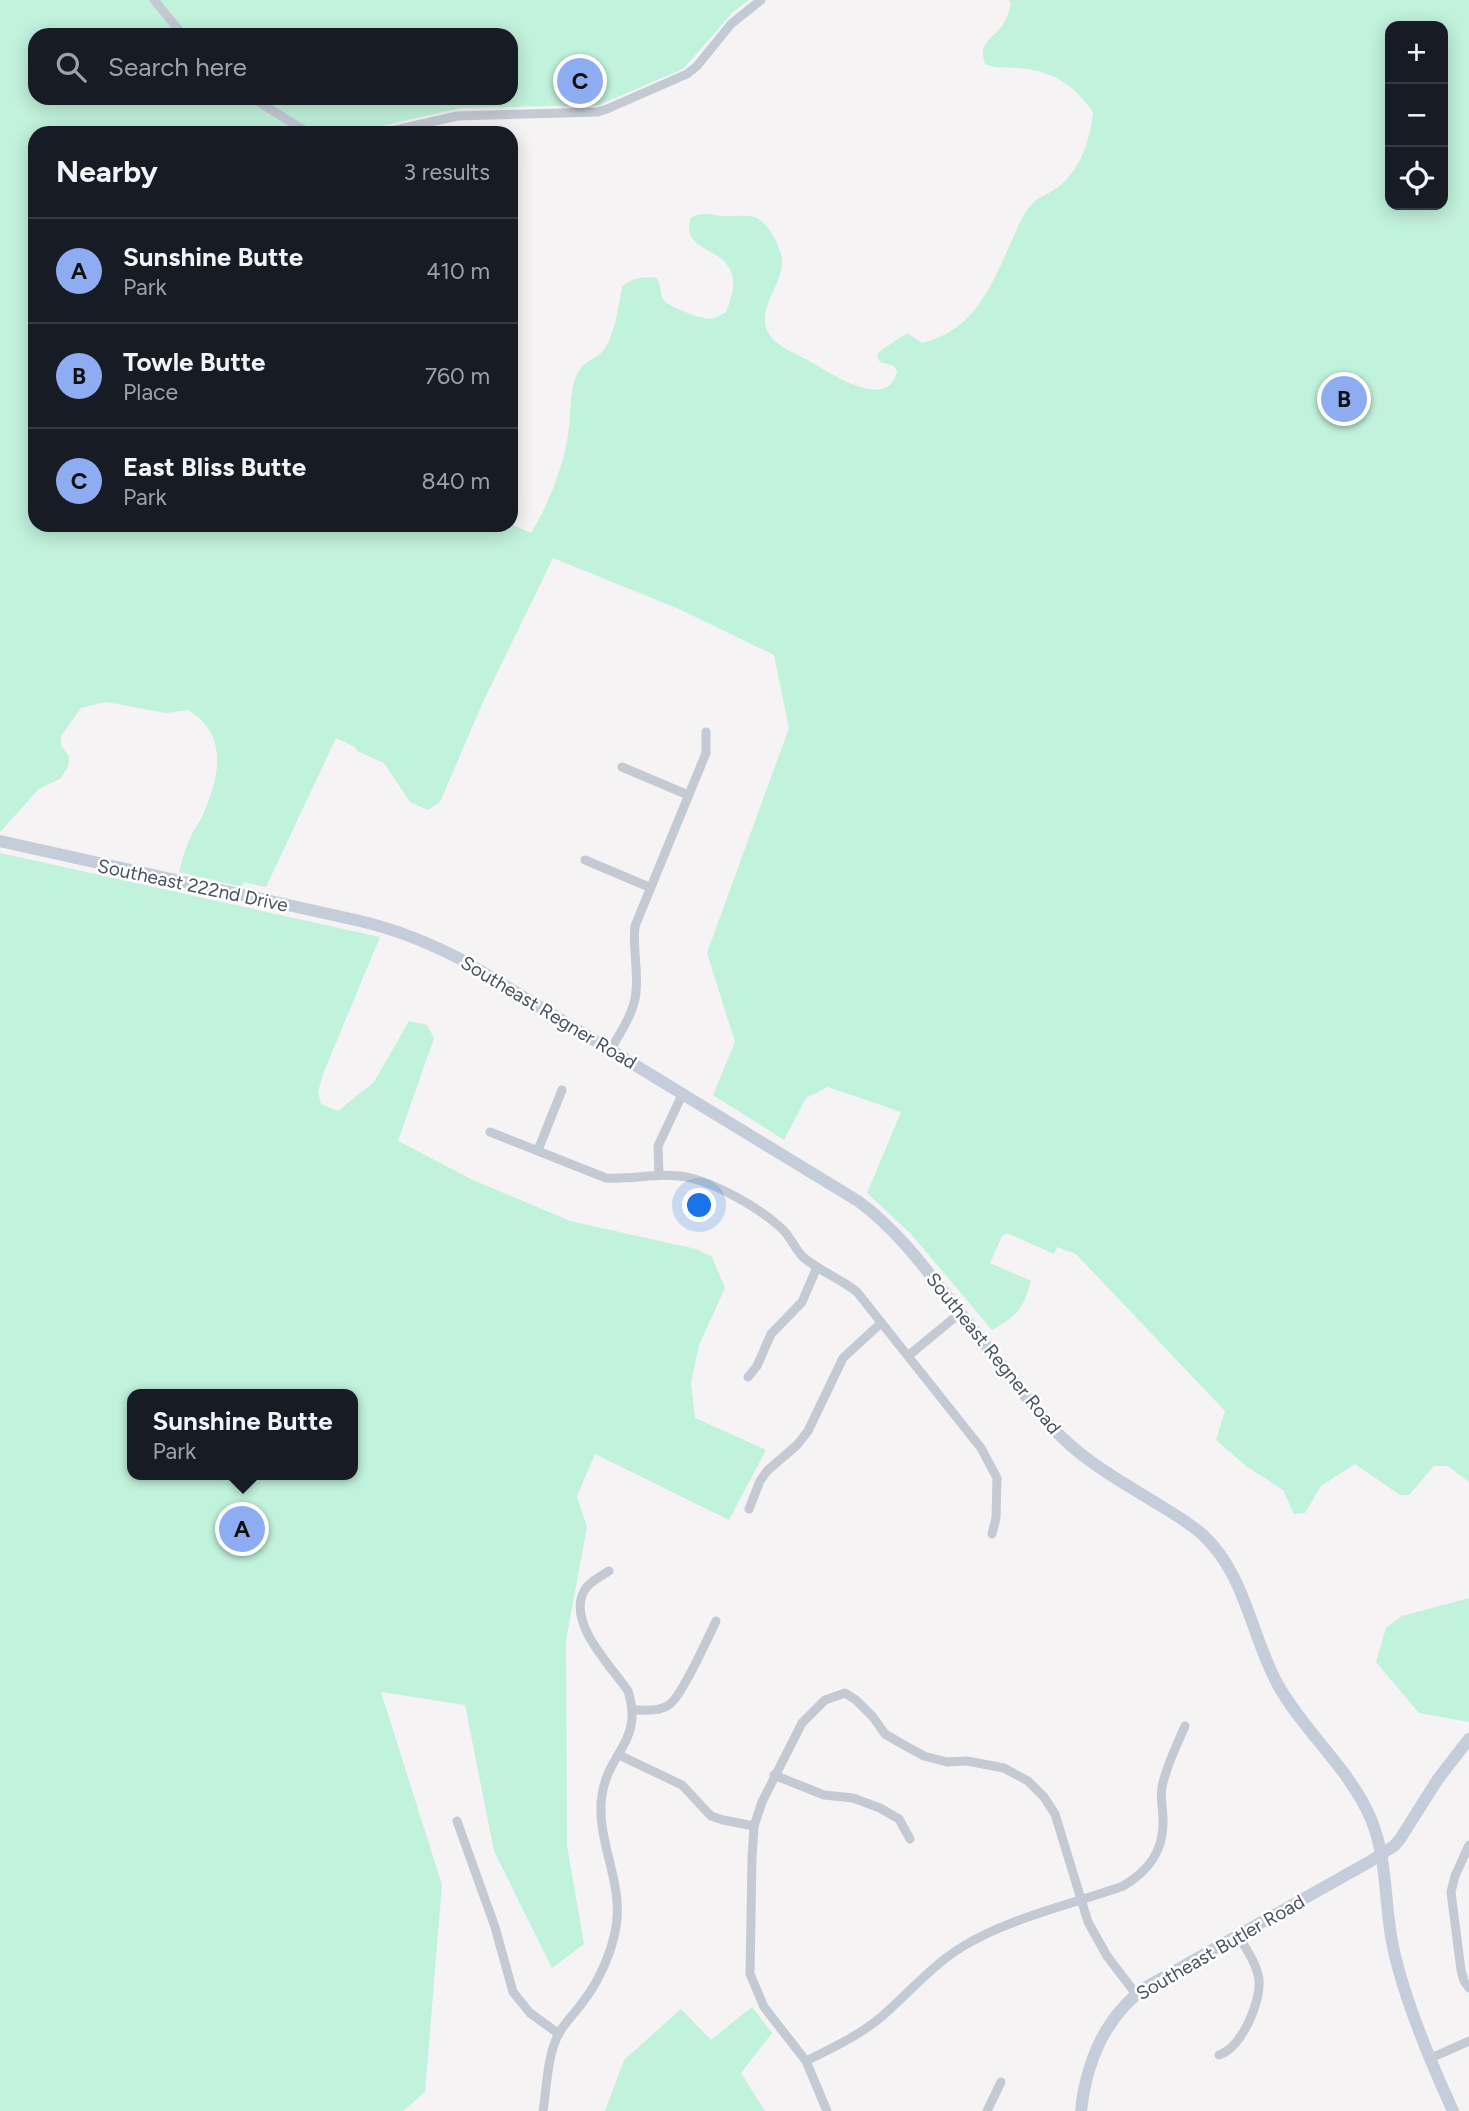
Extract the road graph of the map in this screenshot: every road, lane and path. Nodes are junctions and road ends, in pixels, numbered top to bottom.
1 (154, 0) edge
2 (761, 0) edge
3 (177, 28) edge
4 (263, 105) edge
5 (298, 126) edge
6 (413, 126) edge
7 (706, 732) dead end
8 (622, 767) dead end
9 (688, 795) junction
10 (0, 841) edge
11 (585, 860) dead end
12 (649, 887) junction
13 (387, 928) joint
14 (611, 1049) junction
15 (562, 1090) dead end
16 (683, 1093) junction
17 (490, 1132) dead end
18 (538, 1150) junction
19 (659, 1174) junction
20 (817, 1267) junction
21 (960, 1313) junction
22 (881, 1323) junction
23 (908, 1356) junction
24 (748, 1377) dead end
25 (749, 1509) dead end
26 (992, 1534) dead end
27 (609, 1571) dead end
28 (716, 1621) dead end
29 (632, 1710) junction
30 (1185, 1726) dead end
31 (1469, 1739) edge
32 (619, 1755) junction
33 (774, 1775) junction
34 (457, 1821) dead end
35 (754, 1826) junction
36 (910, 1839) dead end
37 (1469, 1845) edge
38 (1381, 1854) junction
39 (1080, 1901) junction
40 (1238, 1935) junction
41 (1469, 1988) edge
42 (1136, 1994) junction
43 (559, 2034) junction
44 (1469, 2041) edge
45 (1219, 2055) dead end
46 (1431, 2058) junction
47 (806, 2061) junction
48 (1001, 2082) dead end
49 (543, 2111) edge
50 (827, 2111) edge
51 (987, 2111) edge
52 (1081, 2111) edge
53 (1453, 2111) edge

1 - 3 street
2 - 6 street
4 - 5 street
7 - 9 street
8 - 9 street
9 - 12 street
10 - 13 main road, Southeast 222nd Drive
11 - 12 street
12 - 14 street
13 - 14 main road, Southeast Regner Road
14 - 16 main road, Southeast Regner Road
15 - 18 street
16 - 19 street
16 - 21 main road, Southeast Regner Road
17 - 18 street
18 - 19 street
19 - 20 street
20 - 22 street
20 - 24 street
21 - 23 street
21 - 38 main road, Southeast Regner Road
22 - 23 street
22 - 25 street
23 - 26 street
27 - 29 street
28 - 29 street
29 - 32 street
30 - 39 street
31 - 38 main road, Southeast Butler Road
32 - 35 street
32 - 43 street
33 - 35 street
33 - 36 street
33 - 39 street
34 - 43 street
35 - 47 street
37 - 41 street
38 - 40 main road, Southeast Butler Road
38 - 46 main road, Southeast Regner Road
39 - 42 street
39 - 47 street
40 - 42 main road, Southeast Butler Road
40 - 45 street
42 - 52 main road, Southeast Butler Road
43 - 49 street
44 - 46 street
46 - 53 main road, Southeast Regner Road
47 - 50 street
48 - 51 street

